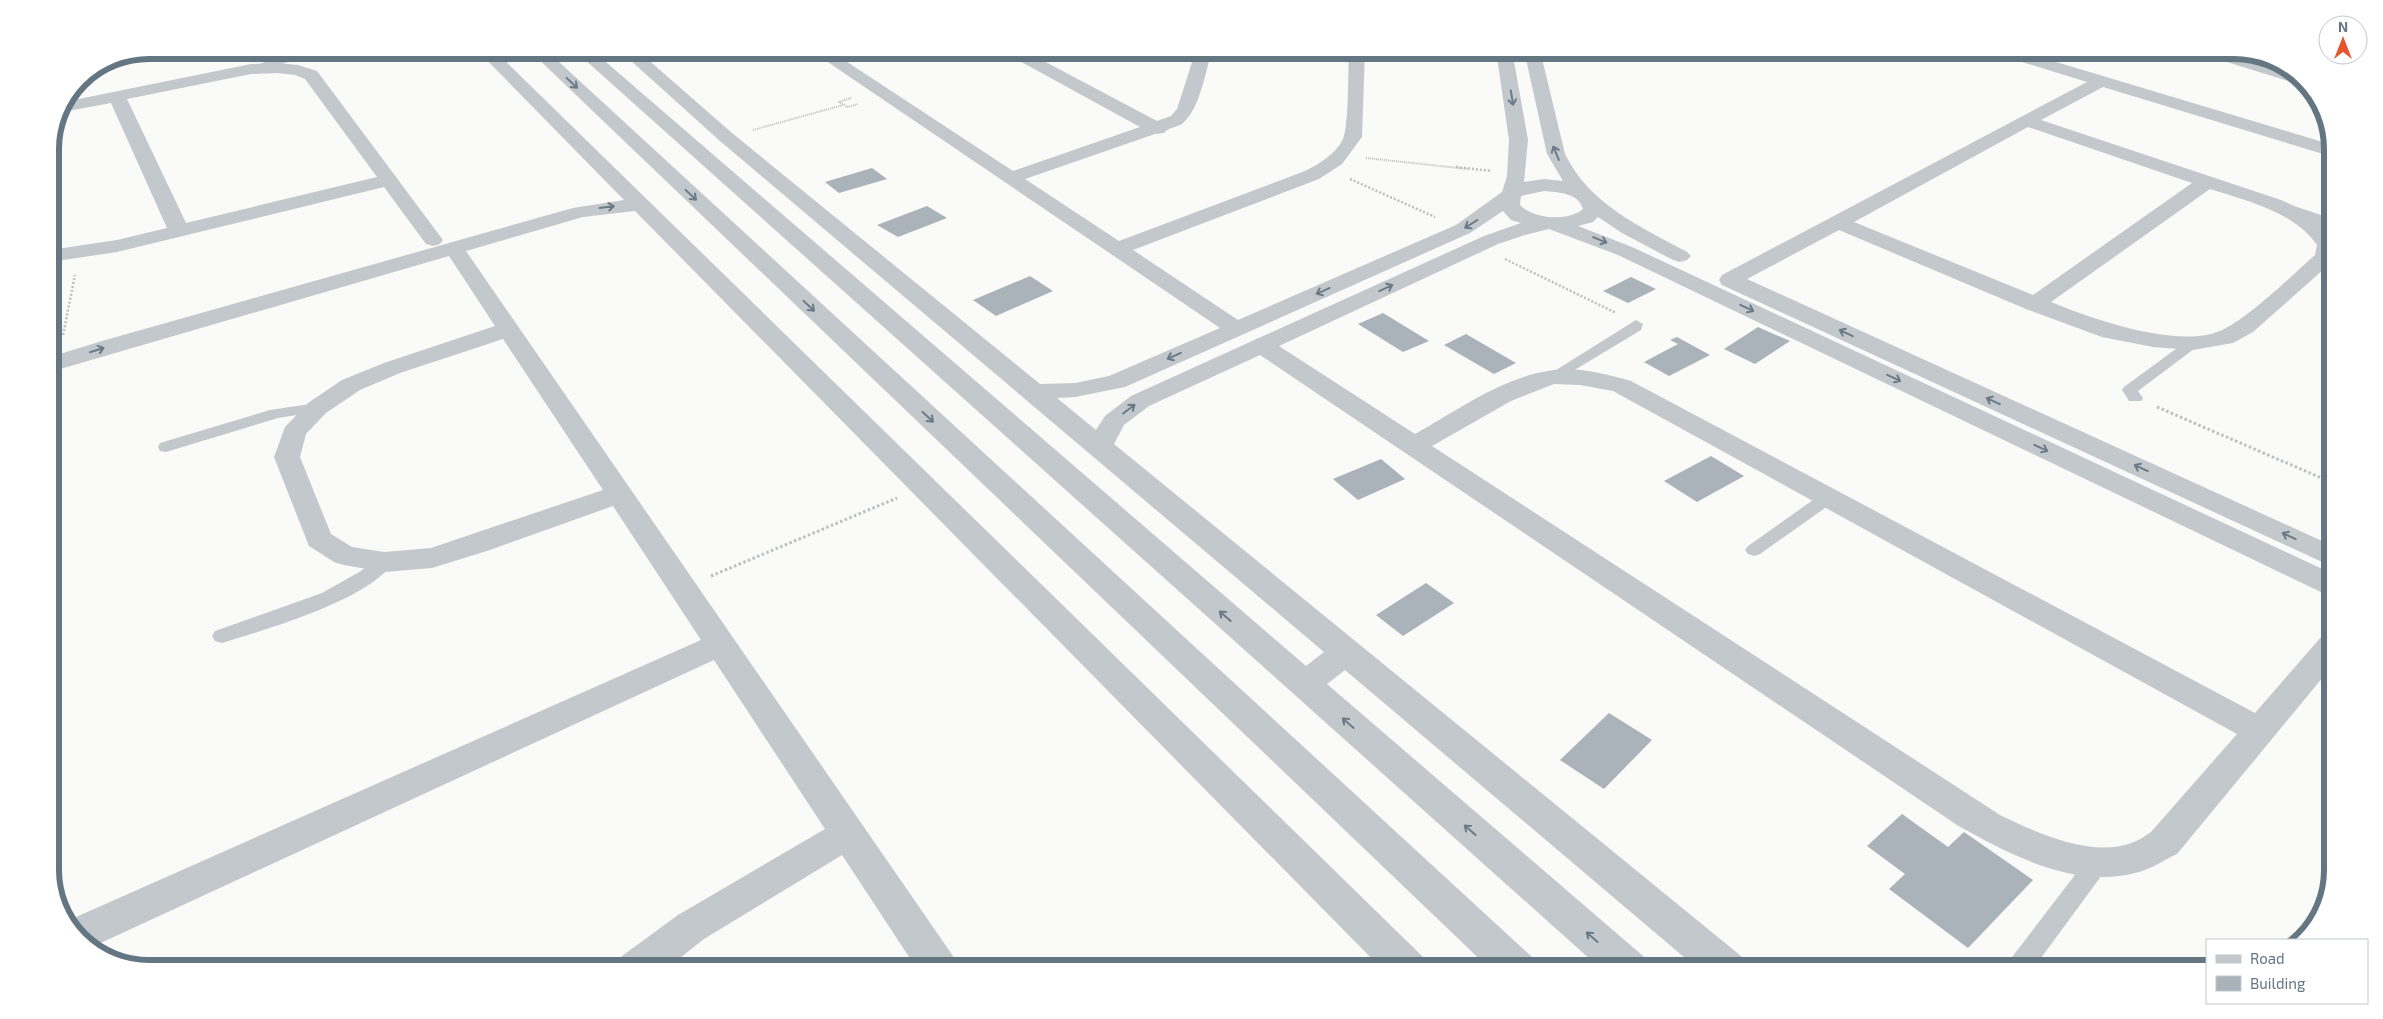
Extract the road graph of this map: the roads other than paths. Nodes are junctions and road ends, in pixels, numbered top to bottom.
1 (286, 59) edge
2 (519, 59) edge
3 (522, 59) edge
4 (592, 59) edge
5 (637, 59) edge
6 (832, 59) edge
7 (1028, 59) edge
8 (1201, 59) edge
9 (1356, 59) edge
10 (1505, 59) edge
11 (1534, 59) edge
12 (2029, 59) edge
13 (2234, 59) edge
14 (252, 69) junction
15 (2283, 74) edge
16 (2101, 81) junction
17 (117, 96) junction
18 (70, 106) edge
19 (2026, 121) junction
20 (1158, 128) junction
21 (690, 145) junction
22 (2324, 148) edge
23 (649, 156) junction
24 (1011, 178) junction
25 (388, 180) junction
26 (616, 180) junction
27 (2208, 181) junction
28 (786, 187) junction
29 (1511, 194) junction
30 (1588, 199) junction
31 (753, 200) junction
32 (2274, 204) junction
33 (641, 205) junction
34 (2324, 220) edge
35 (1837, 222) junction
36 (1552, 223) junction
37 (178, 231) junction
38 (2324, 240) edge
39 (443, 244) junction
40 (1118, 249) junction
41 (59, 255) edge
42 (2324, 259) edge
43 (1730, 280) junction
44 (2034, 304) junction
45 (1636, 324) road end
46 (509, 329) junction
47 (1237, 329) junction
48 (2193, 342) junction
49 (59, 343) edge
50 (1262, 345) junction
51 (59, 362) edge
52 (1554, 377) junction
53 (1032, 392) junction
54 (2135, 398) road end
55 (317, 408) junction
56 (1099, 446) junction
57 (1413, 446) junction
58 (166, 447) dead end
59 (619, 494) junction
60 (1829, 497) junction
61 (1754, 550) dead end
62 (2324, 553) edge
63 (384, 562) junction
64 (2324, 582) edge
65 (222, 636) dead end
66 (721, 644) junction
67 (1346, 652) junction
68 (2324, 655) edge
69 (1303, 685) junction
70 (2259, 731) junction
71 (848, 834) junction
72 (2099, 861) junction
73 (83, 932) edge
74 (648, 960) edge
75 (933, 960) edge
76 (1399, 960) edge
77 (1507, 960) edge
78 (1619, 960) edge
79 (1716, 960) edge
80 (2025, 960) edge

1 - 14 lane
2 - 26 street
3 -> 23 street
4 - 21 street
5 - 28 street
6 - 24 street
7 - 20 street
8 - 20 street
9 - 40 street
10 -> 29 street
30 -> 11 street
12 - 16 street
13 - 15 street
14 - 17 street
14 - 25 street
16 - 19 street
16 - 22 street
17 - 18 street
17 - 37 street
19 - 27 street
19 - 35 street
20 - 24 street
21 - 23 street
21 - 31 street
23 -> 77 street
24 - 40 street
25 - 37 street
25 - 39 street
26 - 33 street
26 - 39 street
27 - 32 street
27 - 44 street
28 - 31 street
28 - 53 street
29 - 30 street
29 - 36 street
29 -> 47 street
30 - 36 street
30 - 43 street
69 -> 31 street
32 - 34 lane
32 - 38 street
39 -> 33 street
33 - 76 street
35 - 43 street
35 - 44 street
50 -> 36 street
36 -> 64 street
37 - 41 street
39 - 46 street
39 - 49 street
51 -> 39 street
40 - 47 street
42 - 48 street
62 -> 43 street
44 - 48 street
45 - 52 lane
46 - 55 street
46 - 59 street
47 -> 53 street
48 - 54 lane
56 -> 50 street
50 - 57 street
52 - 57 street
52 - 60 street
53 - 56 street
55 - 58 lane
55 - 63 street
56 - 67 street
57 - 72 street
59 - 63 street
59 - 66 street
60 - 61 lane
60 - 70 street
63 - 65 lane
66 - 71 street
66 - 73 street
67 - 69 street
67 - 79 street
68 - 70 street
78 -> 69 street
70 - 72 street
71 - 74 street
71 - 75 street
72 - 80 lane

